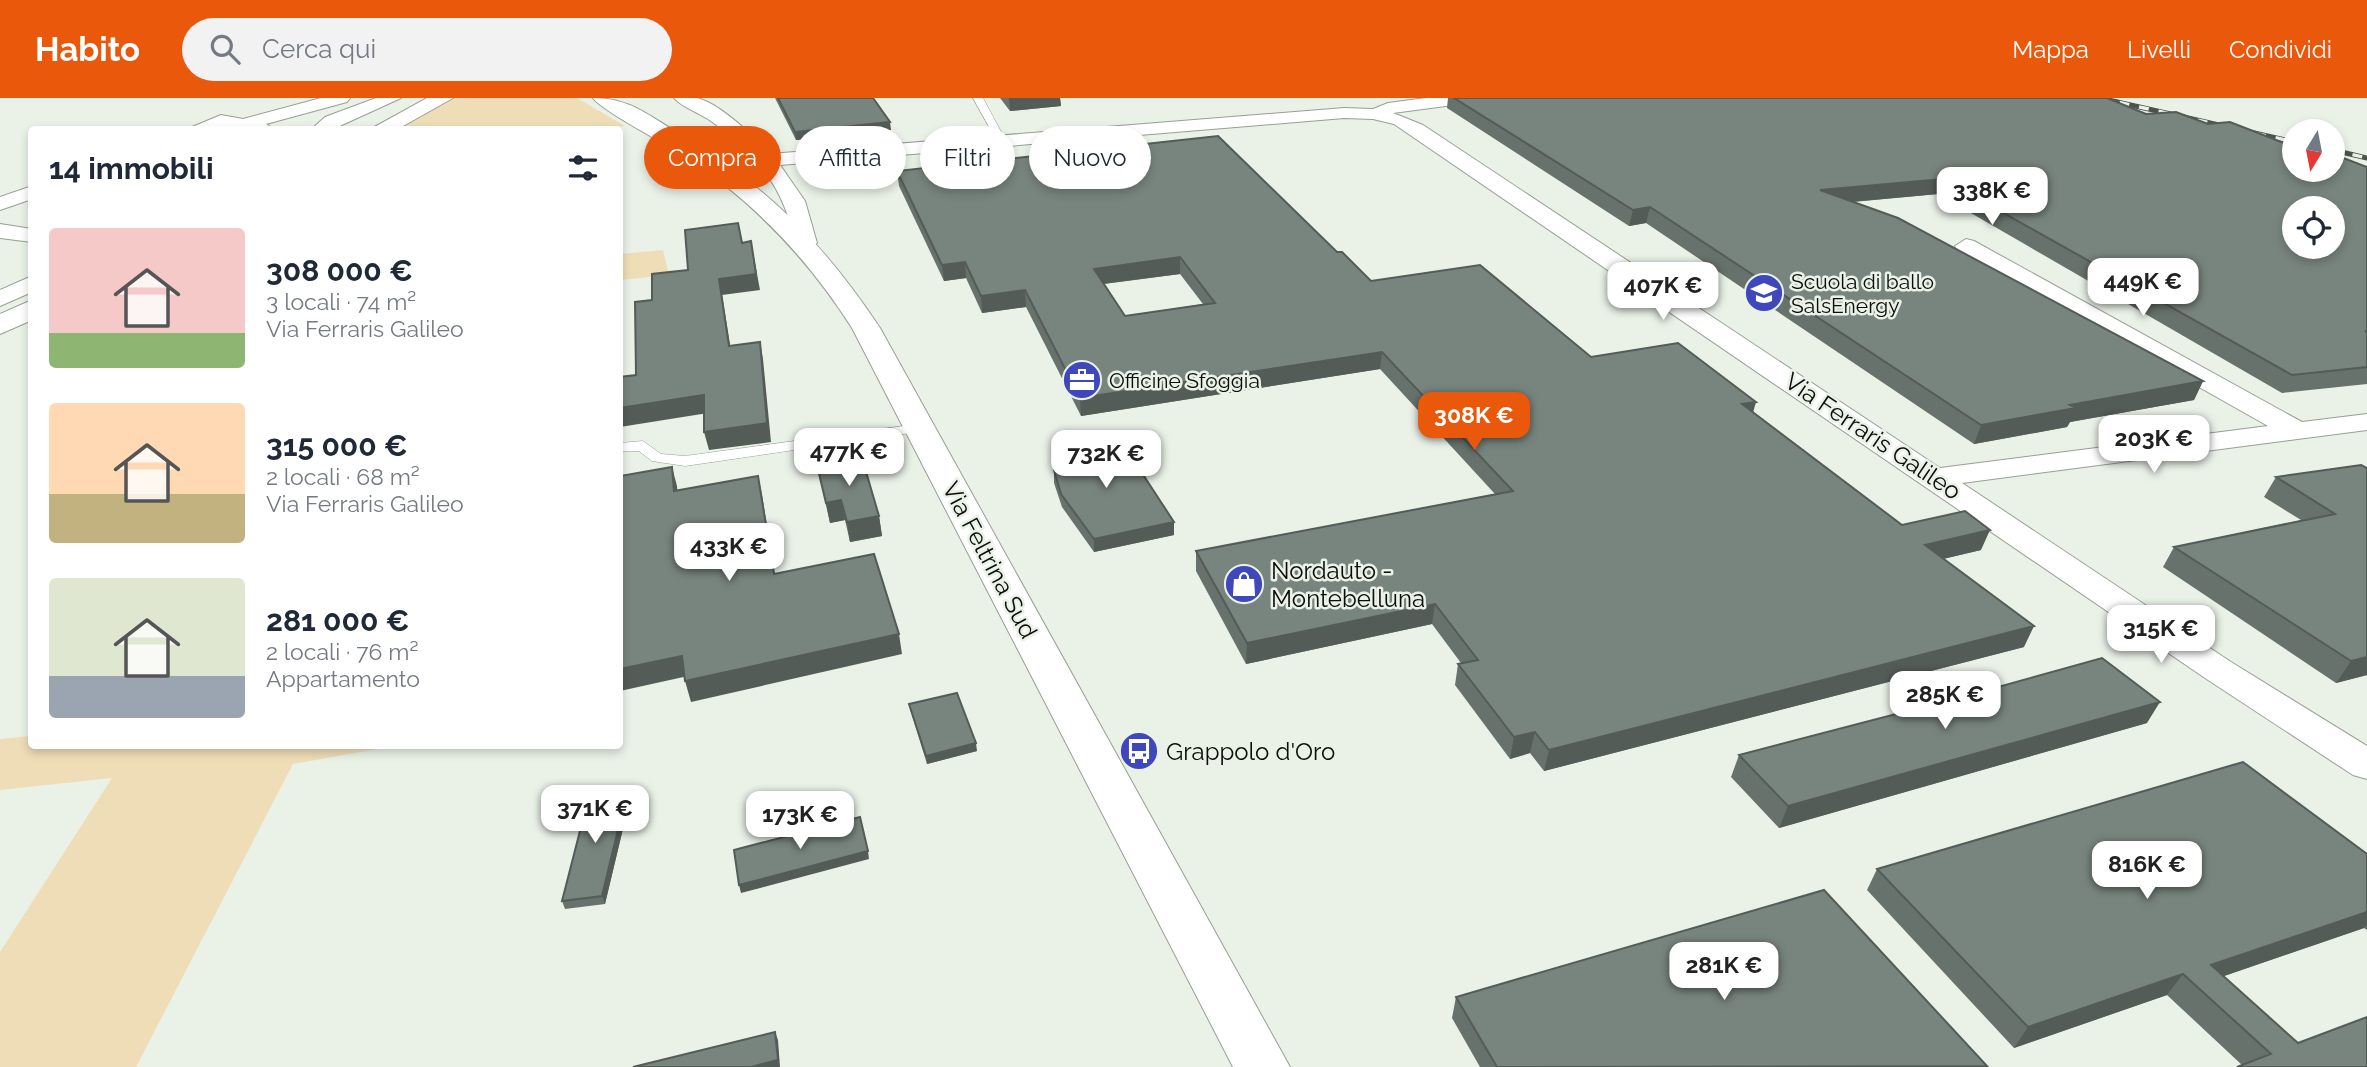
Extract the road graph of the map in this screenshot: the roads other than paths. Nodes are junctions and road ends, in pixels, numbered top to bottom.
1 (341, 98) edge
2 (392, 98) edge
3 (443, 98) edge
4 (603, 98) edge
5 (682, 98) edge
6 (978, 98) edge
7 (1468, 98) edge
8 (1373, 106) edge
9 (331, 121) dead end
10 (243, 125) junction
11 (205, 126) edge
12 (247, 126) edge
13 (387, 126) edge
14 (726, 126) edge
15 (993, 126) edge
16 (1015, 138) edge
17 (920, 146) edge
18 (781, 159) edge
19 (781, 181) edge
20 (28, 194) edge
21 (0, 204) edge
22 (0, 231) edge
23 (28, 235) edge
24 (806, 243) junction
25 (1966, 246) dead end
26 (28, 285) edge
27 (0, 299) edge
28 (28, 310) edge
29 (0, 325) edge
30 (2367, 422) edge
31 (919, 428) junction
32 (2297, 431) junction
33 (623, 447) edge
34 (1935, 478) junction
35 (2367, 765) edge
36 (1262, 1067) edge

1 - 10 street
2 - 9 street
3 - 13 main road
4 - 24 main road, Via Feltrina Sud
5 - 14 street
6 - 15 lane
7 - 8 street
8 - 16 street
8 - 34 street, Via Ferraris Galileo
10 - 11 street
10 - 12 street
17 - 18 street
19 - 24 street
20 - 21 street
22 - 23 street
24 - 31 main road, Via Feltrina Sud
25 - 32 street
26 - 27 street
28 - 29 main road
30 - 32 street
31 - 33 lane
31 - 36 main road, Via Feltrina Sud
32 - 34 street
34 - 35 street, Via Ferraris Galileo

